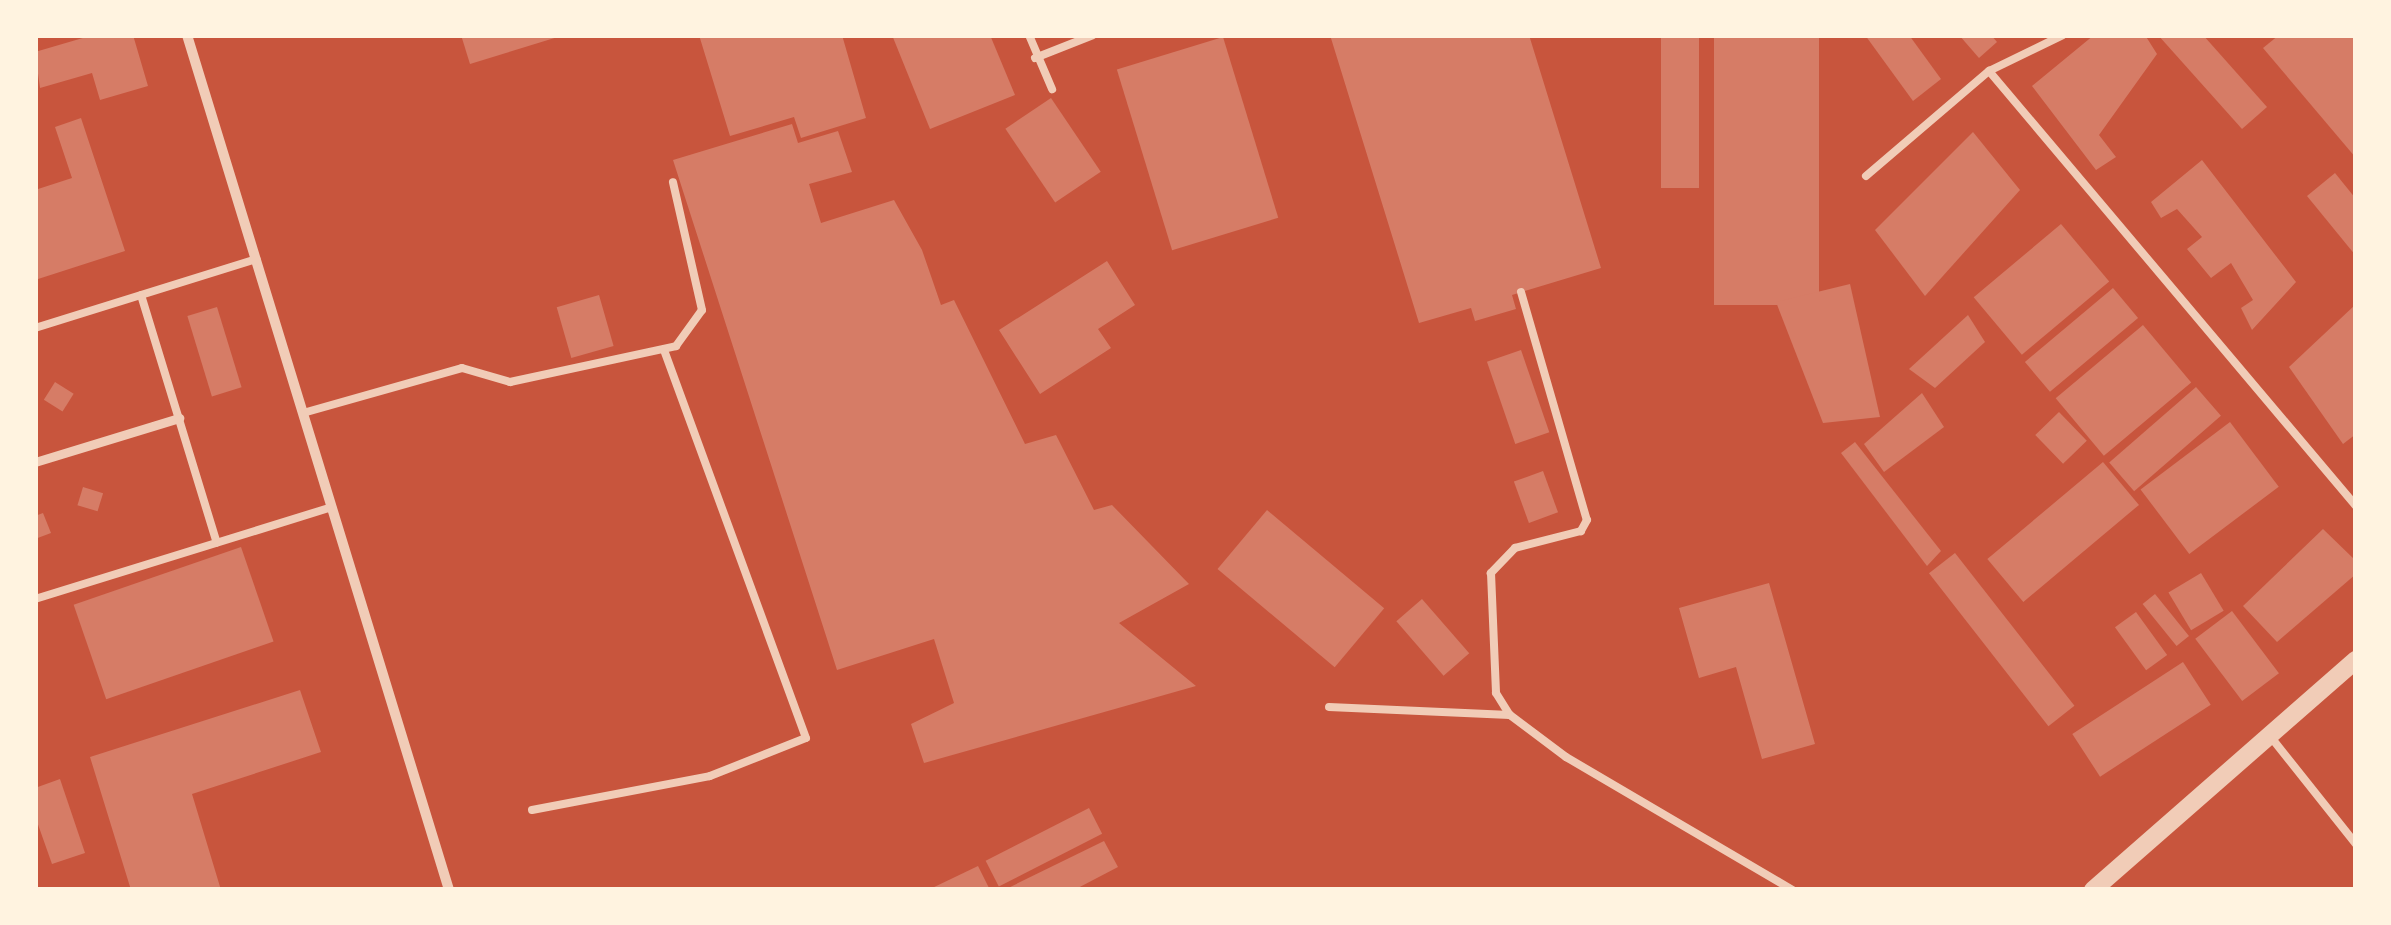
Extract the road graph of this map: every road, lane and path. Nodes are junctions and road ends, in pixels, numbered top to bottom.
1 (188, 35) edge
2 (1029, 35) edge
3 (1093, 35) edge
4 (2025, 35) edge
5 (2064, 35) edge
6 (2029, 47) junction
7 (1035, 58) junction
8 (1990, 71) junction
9 (1052, 89) dead end
10 (1866, 176) dead end
11 (673, 182) dead end
12 (256, 259) junction
13 (1521, 292) dead end
14 (141, 295) junction
15 (35, 328) edge
16 (664, 351) junction
17 (303, 412) junction
18 (179, 418) junction
19 (35, 462) edge
20 (2356, 506) edge
21 (332, 507) junction
22 (218, 543) junction
23 (35, 599) edge
24 (2356, 660) edge
25 (1329, 706) dead end
26 (1510, 715) junction
27 (2270, 736) junction
28 (532, 810) dead end
29 (2356, 844) edge
30 (449, 890) edge
31 (1792, 890) edge
32 (2093, 890) edge

1 - 12 street
2 - 7 lane
3 - 7 lane
4 - 6 lane
5 - 6 lane
6 - 8 lane
7 - 9 lane
8 - 10 lane
8 - 20 lane
11 - 16 lane
12 - 14 lane
12 - 17 street
13 - 26 lane
14 - 15 lane
14 - 18 lane
16 - 17 lane
16 - 28 lane
17 - 21 street
18 - 19 street
18 - 22 lane
21 - 22 lane
21 - 30 street
22 - 23 lane
24 - 27 street
25 - 26 lane
26 - 31 lane
27 - 29 lane
27 - 32 street

